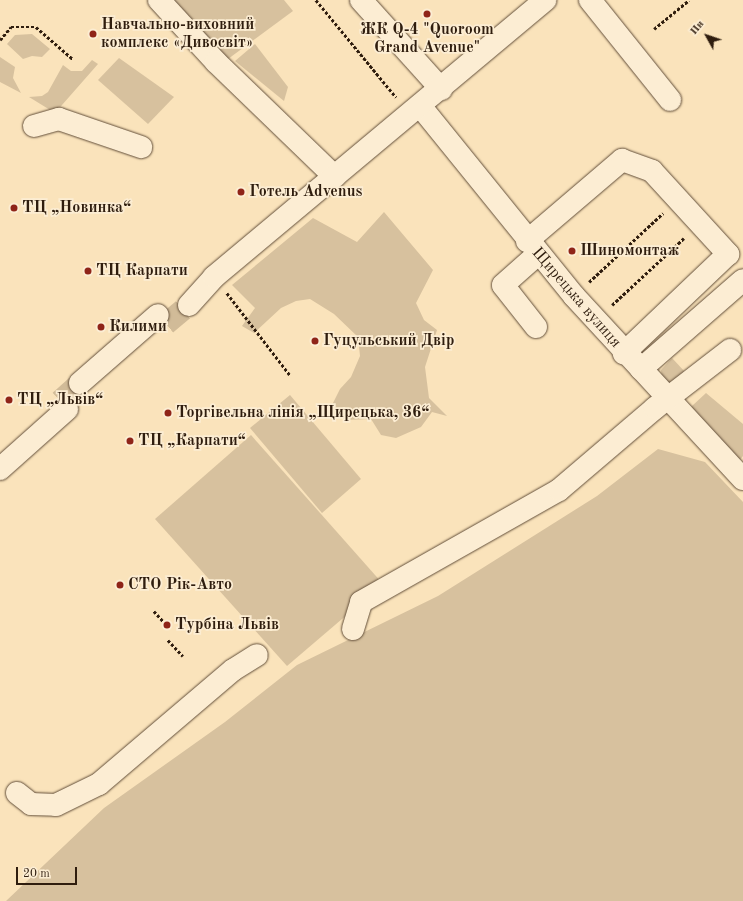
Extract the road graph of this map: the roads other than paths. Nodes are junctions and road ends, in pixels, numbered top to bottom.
1 (159, 0) edge
2 (361, 0) edge
3 (546, 0) edge
4 (590, 0) edge
5 (441, 89) junction
6 (670, 100) dead end
7 (421, 106) junction
8 (34, 126) dead end
9 (141, 147) dead end
10 (335, 177) junction
11 (532, 247) junction
12 (743, 280) edge
13 (185, 300) tunnel mouth
14 (162, 319) tunnel mouth
15 (536, 327) dead end
16 (730, 350) dead end
17 (624, 353) junction
18 (641, 369) junction
19 (84, 387) tunnel mouth
20 (668, 399) junction
21 (0, 454) edge
22 (0, 469) edge
23 (741, 474) edge
24 (353, 629) dead end
25 (257, 655) dead end
26 (17, 793) dead end

1 - 10 street
2 - 5 street
3 - 5 street
4 - 6 street
5 - 7 street
7 - 10 street
7 - 11 street, Щирецька вулиця
8 - 9 street
10 - 13 street
11 - 15 street
11 - 17 street, Щирецька вулиця
11 - 17 street
12 - 18 street
14 - 19 street
16 - 20 street
17 - 18 street, Щирецька вулиця
18 - 20 street, Щирецька вулиця
20 - 23 street, Щирецька вулиця
20 - 24 street
21 - 22 street
25 - 26 street

